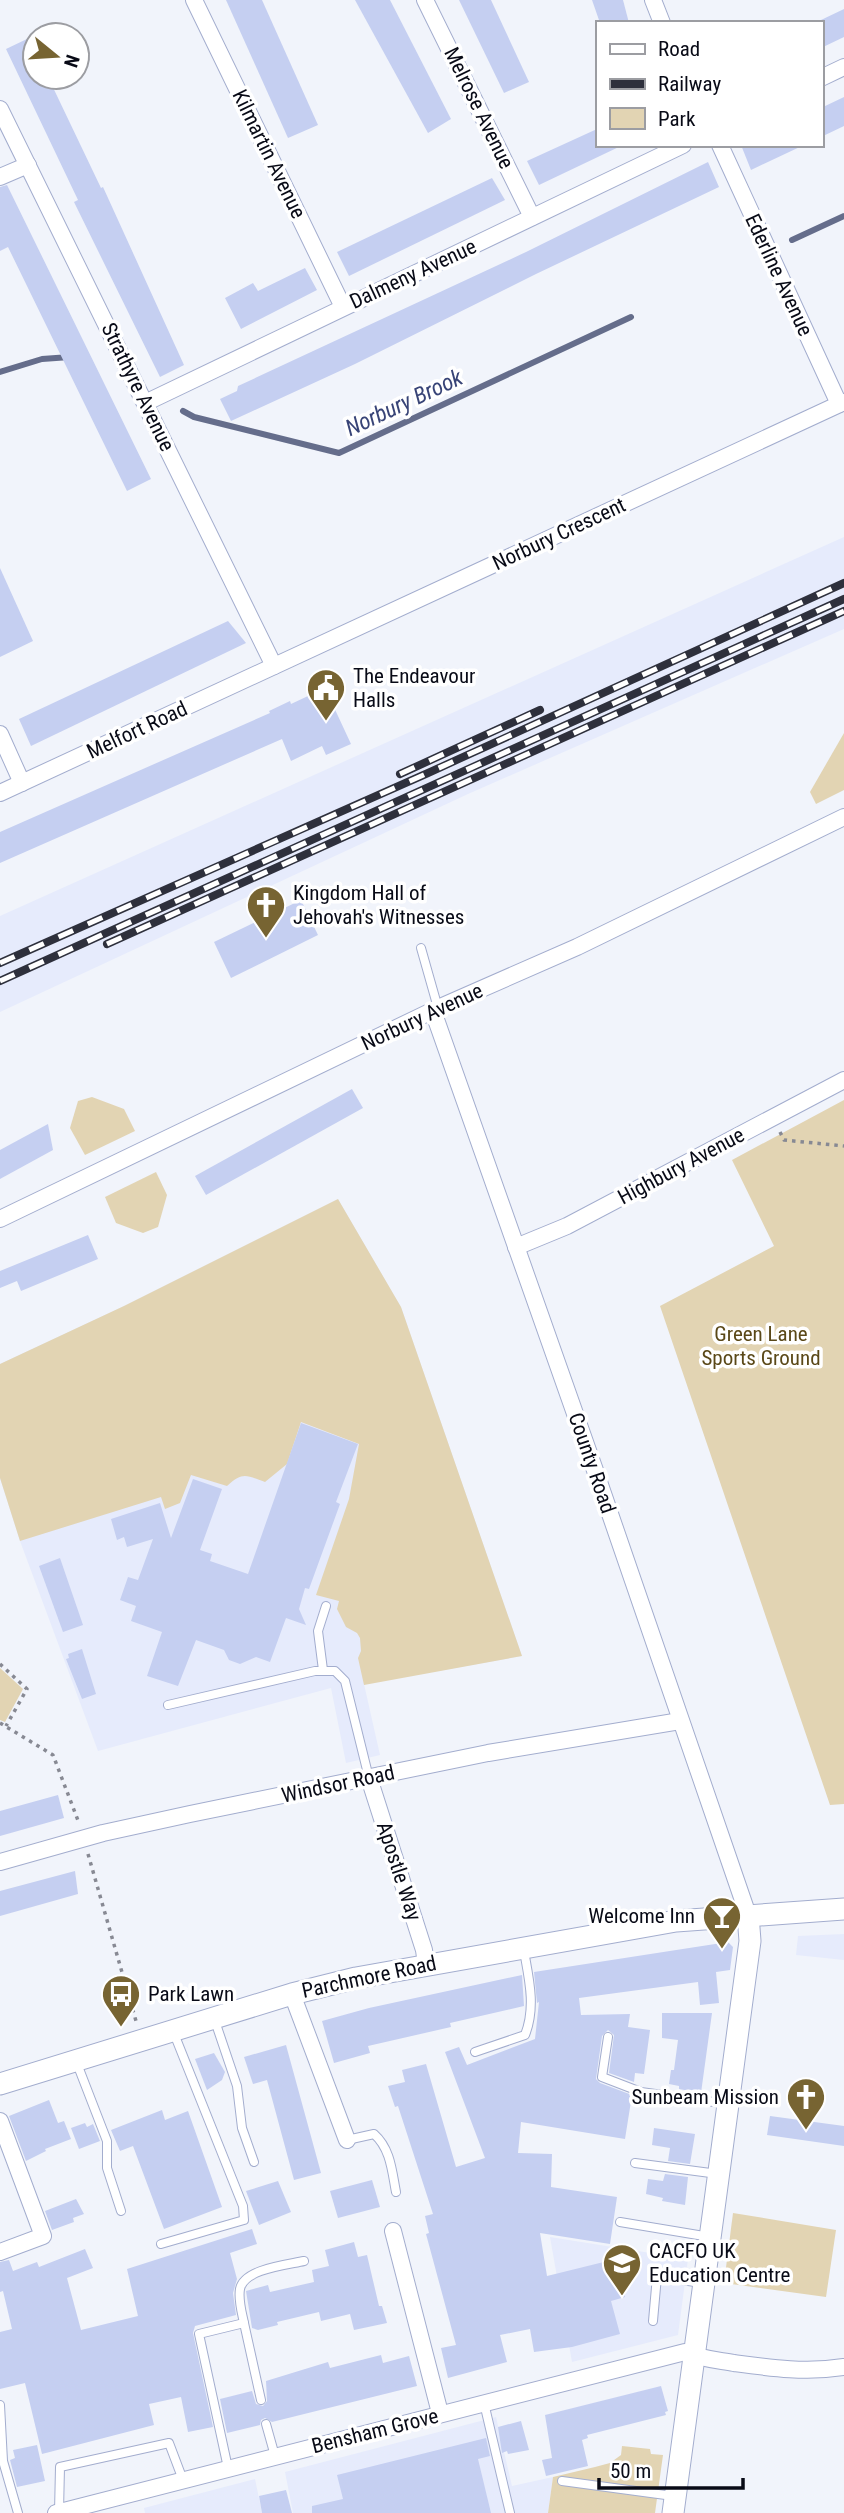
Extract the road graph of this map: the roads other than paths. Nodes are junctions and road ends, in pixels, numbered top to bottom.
1 (194, 0) edge
2 (425, 0) edge
3 (653, 0) edge
4 (661, 21) edge
5 (844, 67) edge
6 (823, 77) edge
7 (0, 109) edge
8 (679, 147) edge
9 (721, 147) edge
10 (28, 165) junction
11 (0, 177) edge
12 (532, 217) junction
13 (343, 307) junction
14 (145, 403) junction
15 (841, 403) edge
16 (274, 666) junction
17 (0, 734) edge
18 (22, 783) junction
19 (0, 793) edge
20 (844, 817) edge
21 (421, 948) dead end
22 (435, 1010) junction
23 (844, 1080) edge
24 (0, 1219) edge
25 (516, 1247) junction
26 (326, 1606) dead end
27 (323, 1670) junction
28 (168, 1705) dead end
29 (680, 1721) junction
30 (369, 1778) junction
31 (0, 1862) edge
32 (844, 1909) edge
33 (748, 1915) junction
34 (524, 1948) junction
35 (426, 1964) junction
36 (292, 1994) junction
37 (214, 2018) junction
38 (173, 2031) junction
39 (608, 2037) dead end
40 (475, 2052) dead end
41 (76, 2061) junction
42 (0, 2084) edge
43 (728, 2105) junction
44 (0, 2122) edge
45 (347, 2140) joint
46 (254, 2162) dead end
47 (635, 2162) dead end
48 (718, 2174) junction
49 (396, 2192) dead end
50 (121, 2211) dead end
51 (620, 2222) dead end
52 (393, 2231) dead end
53 (710, 2236) junction
54 (161, 2244) dead end
55 (0, 2252) edge
56 (304, 2261) dead end
57 (704, 2284) junction
58 (653, 2321) dead end
59 (244, 2323) junction
60 (693, 2356) junction
61 (844, 2367) edge
62 (261, 2400) dead end
63 (484, 2403) junction
64 (0, 2405) edge
65 (440, 2413) junction
66 (266, 2424) dead end
67 (275, 2456) junction
68 (228, 2468) junction
69 (183, 2480) junction
70 (562, 2481) dead end
71 (674, 2505) edge
72 (18, 2513) edge
73 (57, 2513) edge
74 (510, 2513) edge

1 - 13 street, Kilmartin Avenue
2 - 12 street, Melrose Avenue
3 - 4 street
5 - 6 street
7 - 10 street, Strathyre Avenue
8 - 12 street, Dalmeny Avenue
9 - 15 street, Ederline Avenue
10 - 11 street
10 - 14 street, Strathyre Avenue
12 - 13 street, Dalmeny Avenue
13 - 14 street, Dalmeny Avenue
14 - 16 street, Strathyre Avenue
15 - 16 street, Norbury Crescent
16 - 18 street, Melfort Road
17 - 18 street
18 - 19 street, Melfort Road
20 - 22 street, Norbury Avenue
21 - 22 lane
22 - 24 street, Norbury Avenue
22 - 25 street, County Road
23 - 25 street, Highbury Avenue
25 - 29 street, County Road
26 - 27 lane
27 - 28 lane
27 - 30 lane
29 - 30 street, Windsor Road
29 - 33 street, County Road
30 - 31 street, Windsor Road
30 - 35 street, Apostle Way
32 - 33 main road, Parchmore Road
33 - 34 main road, Parchmore Road
33 - 43 main road
34 - 35 main road, Parchmore Road
34 - 40 lane
35 - 36 main road, Parchmore Road
36 - 37 main road, Parchmore Road
36 - 45 street
37 - 38 main road, Parchmore Road
37 - 46 lane
38 - 41 main road, Parchmore Road
38 - 54 lane
39 - 43 lane
41 - 42 main road, Parchmore Road
41 - 50 lane
43 - 48 main road
44 - 55 street
45 - 49 lane
47 - 48 lane
48 - 53 main road
51 - 53 lane
52 - 65 street
53 - 57 main road
56 - 59 lane
57 - 58 lane
57 - 60 main road
59 - 62 lane
59 - 68 lane
60 - 61 street, Bensham Grove
60 - 63 street, Bensham Grove
60 - 71 main road
63 - 65 street, Bensham Grove
63 - 74 lane
64 - 72 lane
65 - 67 street, Bensham Grove
66 - 67 lane
67 - 68 street, Bensham Grove
68 - 69 street, Bensham Grove
69 - 73 street, Bensham Grove
69 - 73 lane
70 - 71 lane

